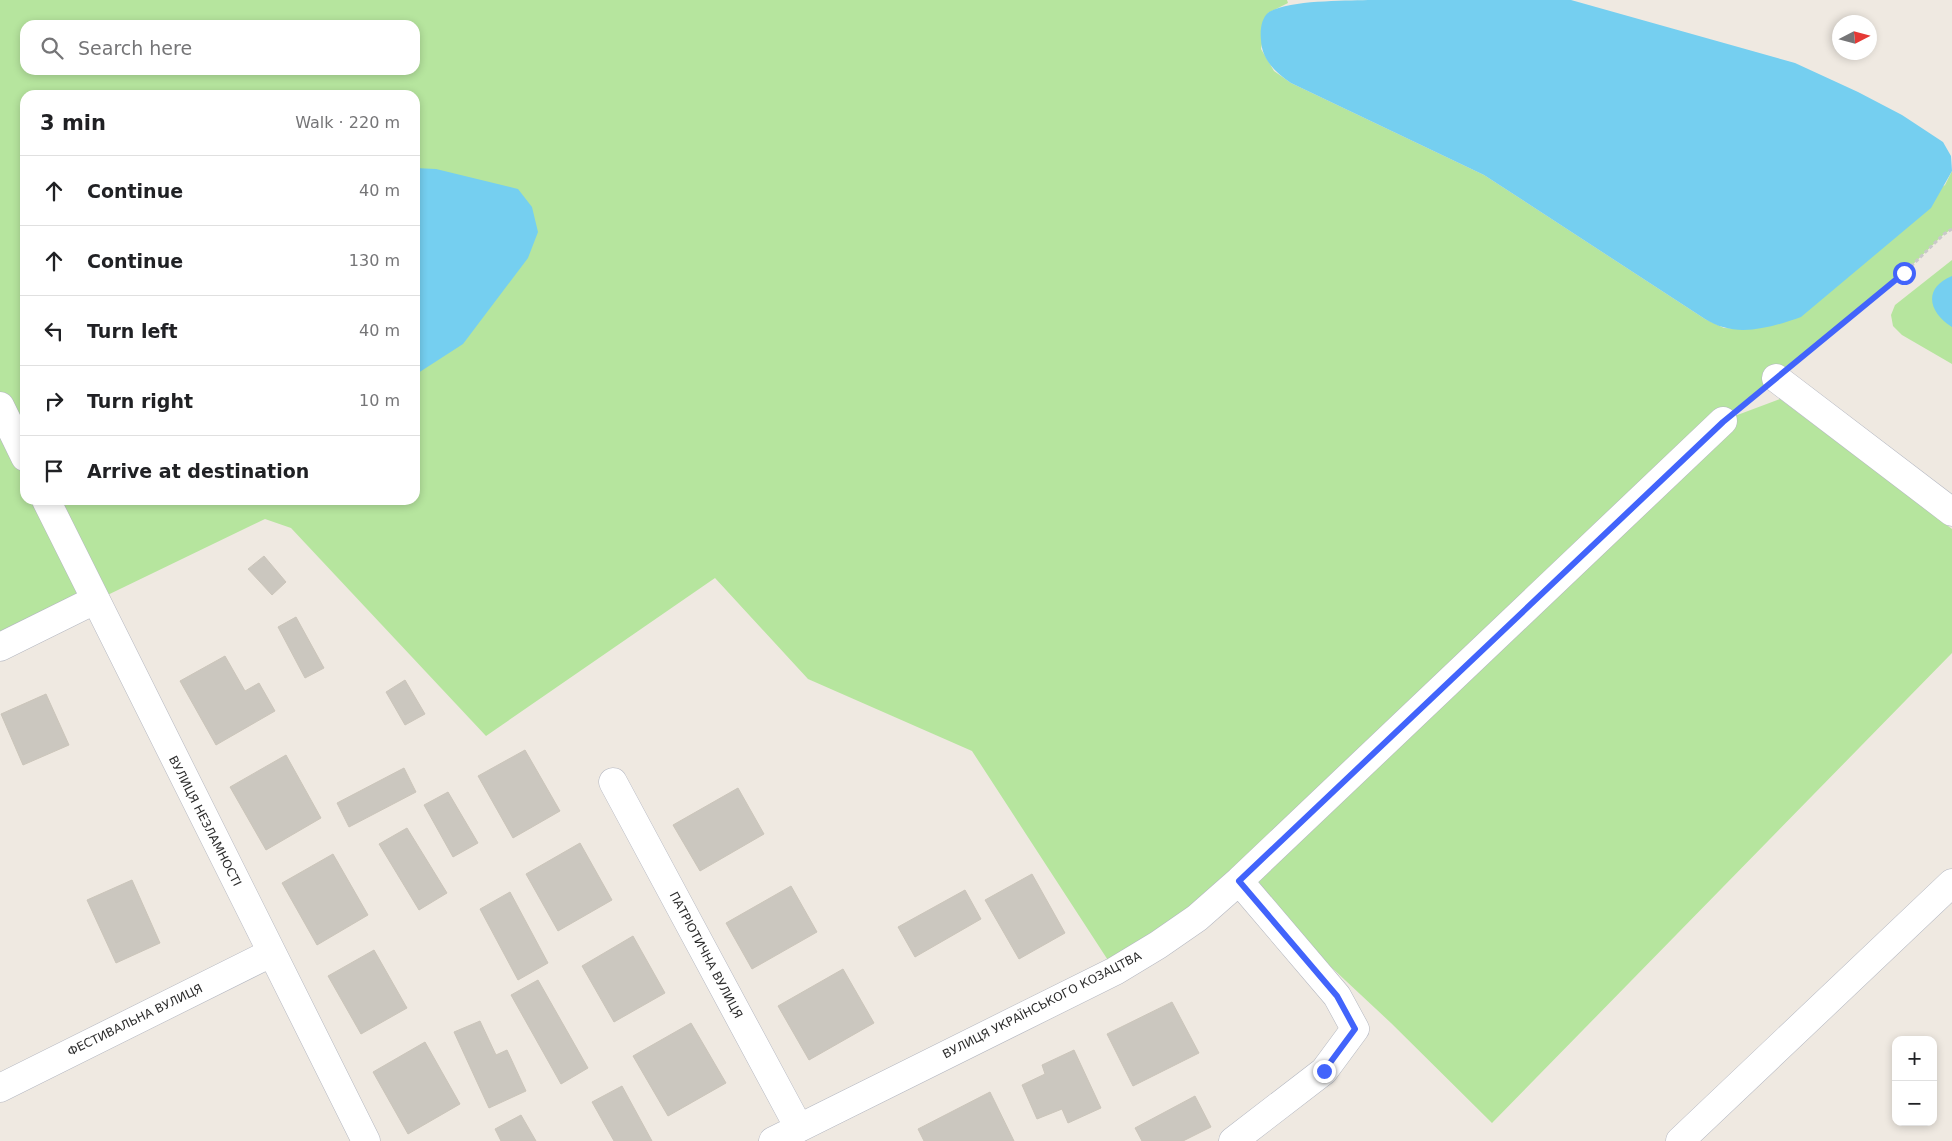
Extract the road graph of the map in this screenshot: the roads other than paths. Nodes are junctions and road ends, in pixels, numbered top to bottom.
1 (1776, 378) road end
2 (0, 406) edge
3 (1723, 422) dead end
4 (20, 447) edge
5 (48, 505) edge
6 (1952, 512) edge
7 (95, 600) junction
8 (0, 647) edge
9 (613, 782) dead end
10 (1239, 881) junction
11 (1952, 884) edge
12 (271, 953) junction
13 (0, 1088) edge
14 (798, 1128) junction
15 (366, 1141) edge
16 (773, 1141) edge
17 (1234, 1141) edge
18 (1680, 1141) edge

1 - 6 street
2 - 4 street
3 - 10 street, ВУЛИЦЯ УКРАЇНСЬКОГО КОЗАЦТВА
5 - 7 street, ВУЛИЦЯ НЕЗЛАМНОСТІ
7 - 8 street
7 - 12 street, ВУЛИЦЯ НЕЗЛАМНОСТІ
9 - 14 street, ПАТРІОТИЧНА ВУЛИЦЯ
10 - 14 street, ВУЛИЦЯ УКРАЇНСЬКОГО КОЗАЦТВА
10 - 17 street
11 - 18 street
12 - 13 street, ФЕСТИВАЛЬНА ВУЛИЦЯ
12 - 15 street, ВУЛИЦЯ НЕЗЛАМНОСТІ
14 - 16 street, ВУЛИЦЯ УКРАЇНСЬКОГО КОЗАЦТВА

